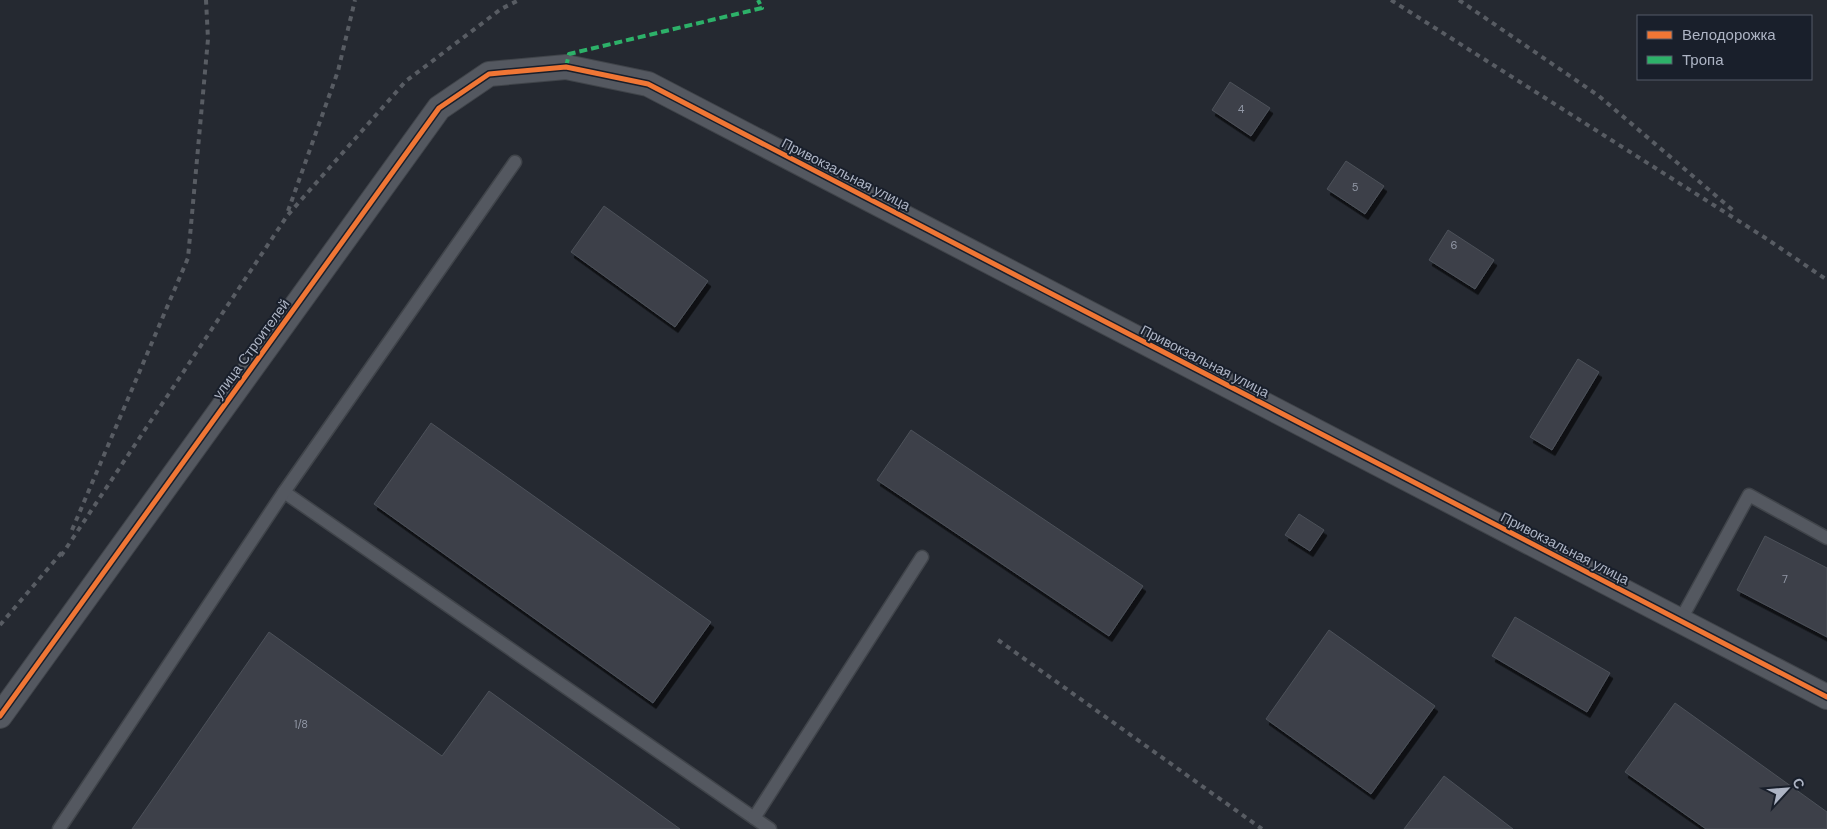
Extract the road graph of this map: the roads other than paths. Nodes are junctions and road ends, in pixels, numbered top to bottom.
1 (566, 67) joint
2 (515, 162) dead end
3 (284, 492) junction
4 (1827, 538) edge
5 (922, 557) dead end
6 (1680, 621) junction
7 (1827, 697) edge
8 (0, 716) edge
9 (754, 818) junction
10 (59, 829) edge
11 (770, 829) edge

1 - 6 street, Привокзальная улица
1 - 8 street, улица Строителей
2 - 3 lane
3 - 9 lane
3 - 10 lane
4 - 6 lane
5 - 9 lane
6 - 7 street, Привокзальная улица
9 - 11 lane

